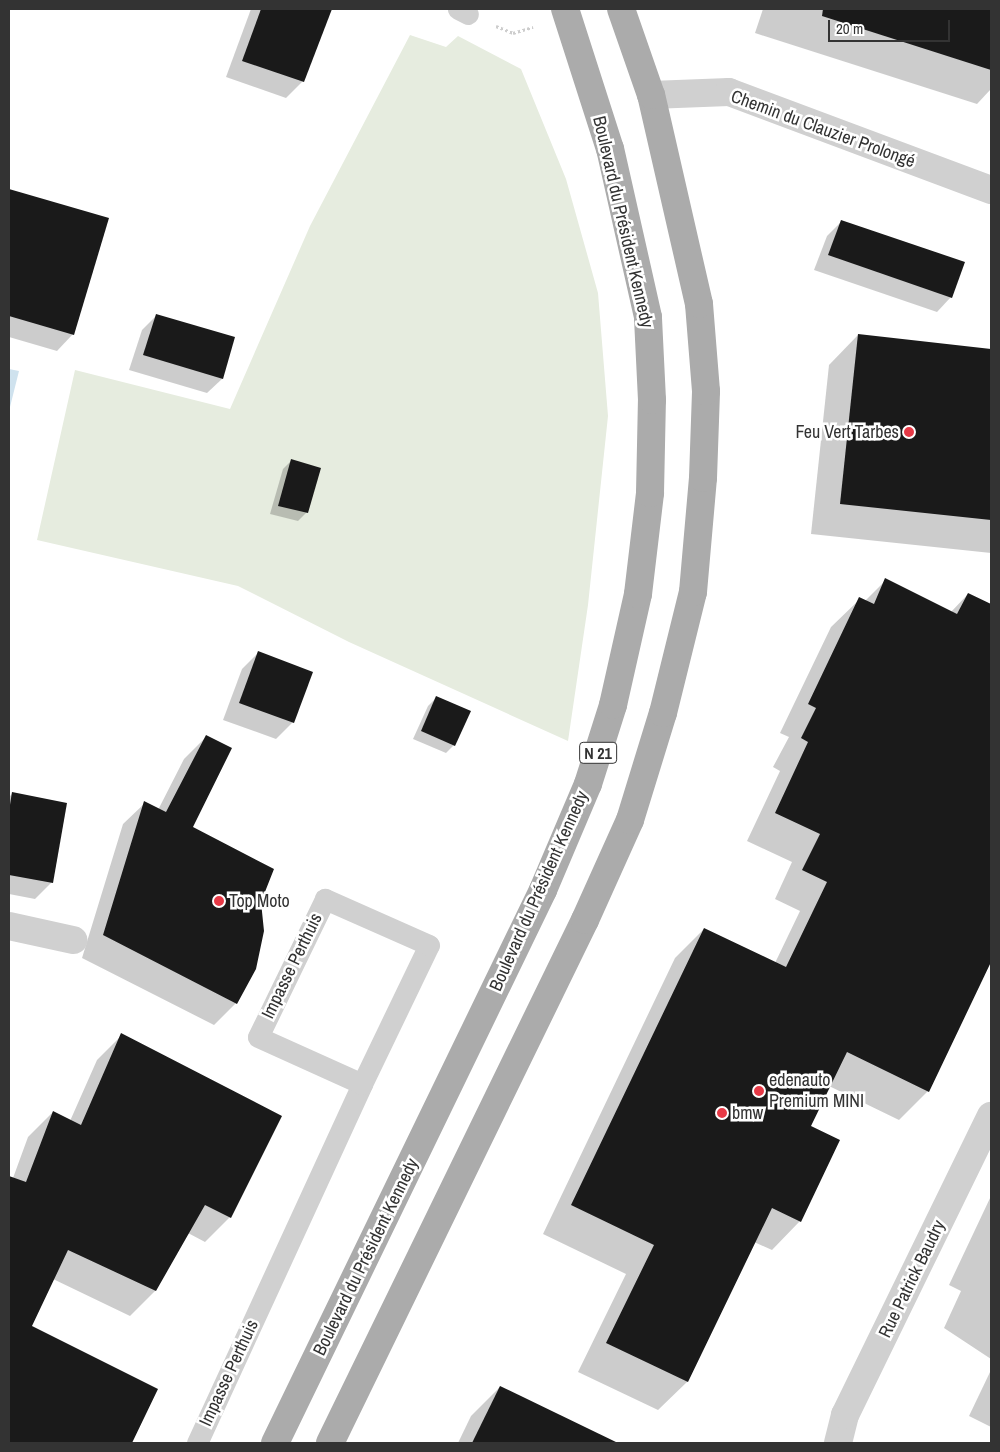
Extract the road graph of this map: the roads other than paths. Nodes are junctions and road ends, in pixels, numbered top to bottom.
1 (621, 9) edge
2 (567, 13) edge
3 (651, 95) junction
4 (991, 190) edge
5 (9, 926) edge
6 (73, 940) dead end
7 (362, 1084) junction
8 (991, 1116) edge
9 (197, 1443) edge
10 (275, 1443) edge
11 (330, 1443) edge
12 (838, 1443) edge

1 - 3 main road
2 - 10 main road, Boulevard du Président Kennedy / N 21
3 - 4 street, Chemin du Clauzier Prolongé
3 - 11 main road
5 - 6 street
7 - 7 lane, Impasse Perthuis
7 - 9 lane, Impasse Perthuis
8 - 12 street, Rue Patrick Baudry

